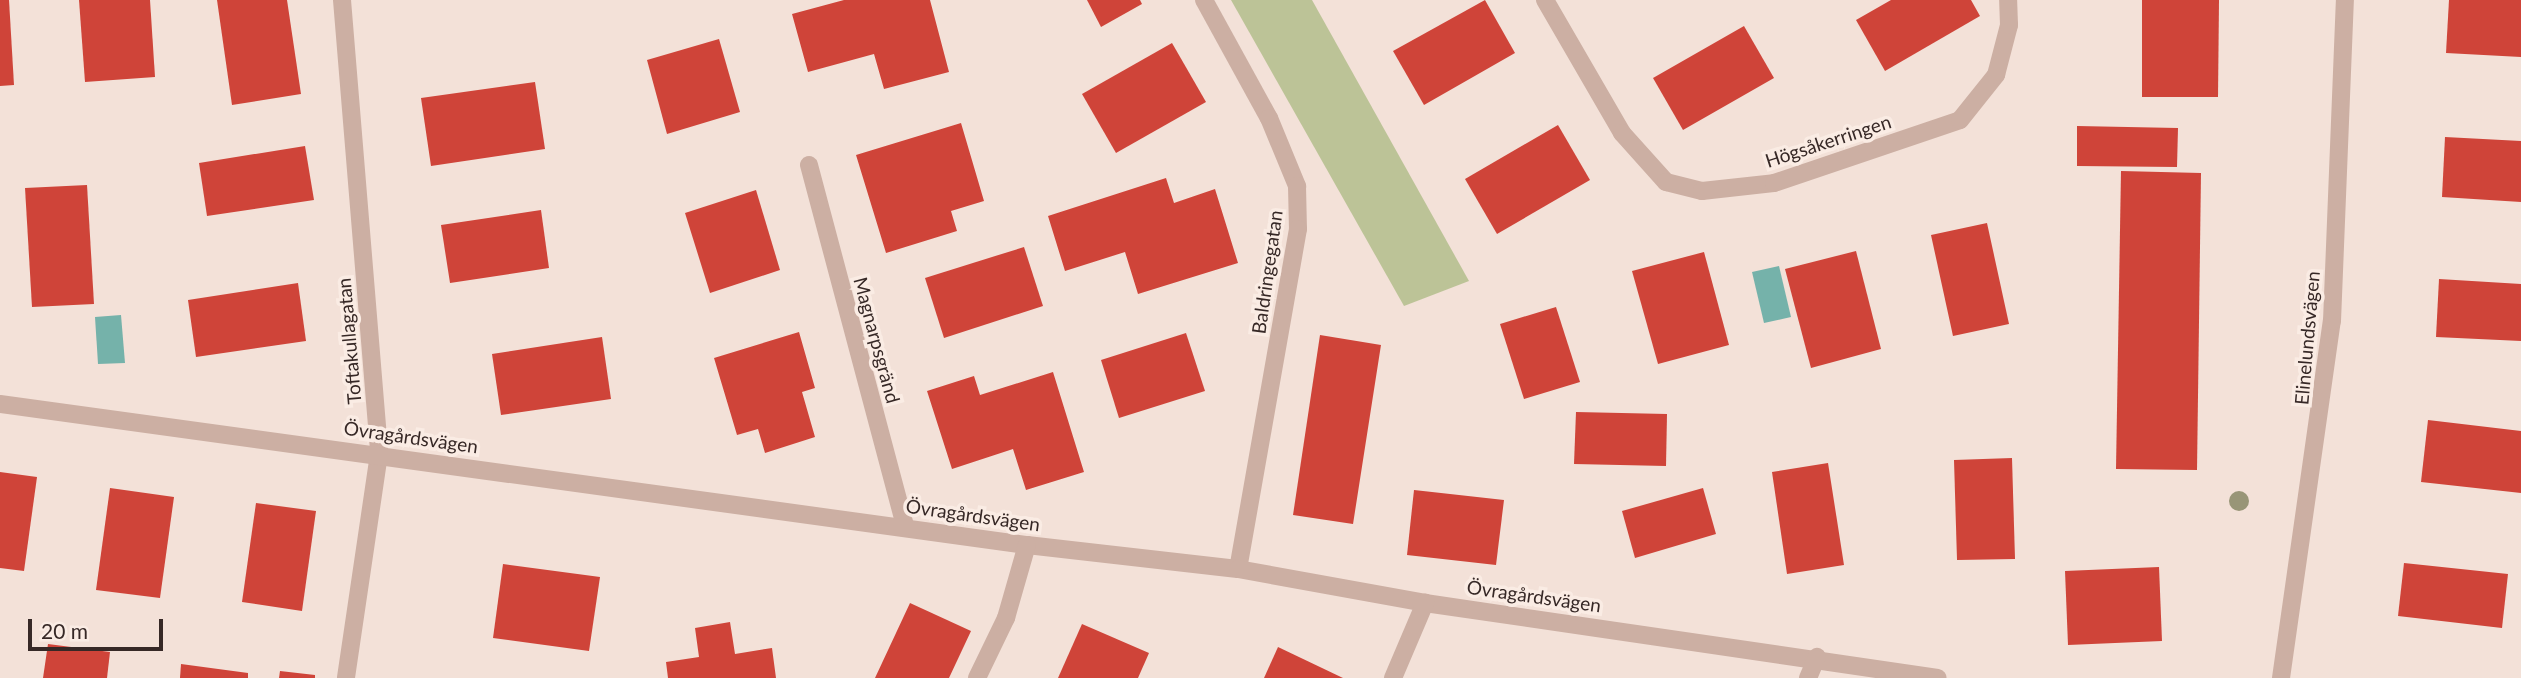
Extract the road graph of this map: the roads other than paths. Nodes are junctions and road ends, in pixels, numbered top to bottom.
1 (342, 0) edge
2 (1204, 0) edge
3 (1545, 0) edge
4 (2008, 0) edge
5 (2345, 0) edge
6 (809, 165) dead end
7 (0, 404) edge
8 (379, 454) junction
9 (905, 526) junction
10 (1027, 545) junction
11 (1238, 569) junction
12 (1425, 603) junction
13 (1817, 657) junction
14 (346, 678) edge
15 (977, 678) edge
16 (1393, 678) edge
17 (1808, 678) edge
18 (1938, 678) edge
19 (2281, 678) edge

1 - 8 street, Toftakullagatan
2 - 11 street, Baldringegatan
3 - 4 street, Högsåkerringen
5 - 19 street, Elinelundsvägen
6 - 9 street, Magnarpsgränd
7 - 8 street, Övragårdsvägen
8 - 9 street, Övragårdsvägen
8 - 14 street, Toftakullagatan
9 - 10 street, Övragårdsvägen
10 - 11 street, Övragårdsvägen
10 - 15 street
11 - 12 street, Övragårdsvägen
12 - 13 street, Övragårdsvägen
12 - 16 street
13 - 17 street
13 - 18 street, Övragårdsvägen

